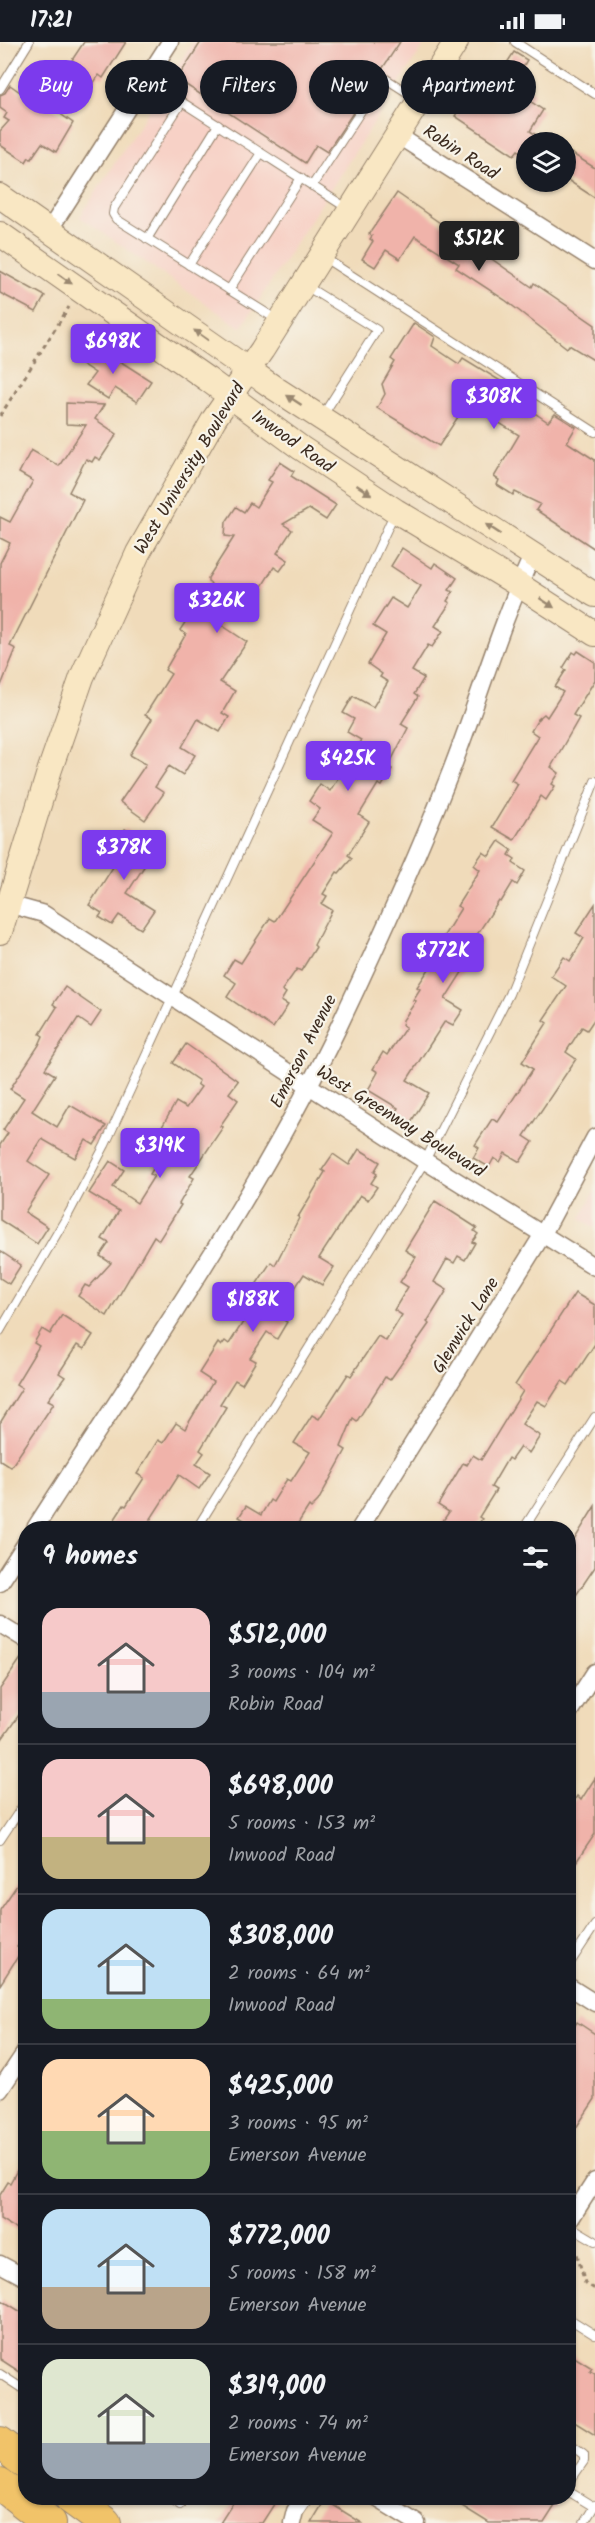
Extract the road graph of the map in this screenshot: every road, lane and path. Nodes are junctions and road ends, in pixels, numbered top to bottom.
1 (29, 42) edge
2 (170, 42) edge
3 (456, 42) edge
4 (515, 42) edge
5 (158, 60) edge
6 (445, 60) edge
7 (401, 88) edge
8 (0, 89) edge
9 (595, 94) edge
10 (188, 106) edge
11 (124, 114) edge
12 (174, 114) edge
13 (411, 114) edge
14 (218, 125) junction
15 (397, 135) junction
16 (261, 153) junction
17 (301, 178) junction
18 (312, 186) junction
19 (0, 196) edge
20 (350, 210) junction
21 (50, 229) junction
22 (0, 234) edge
23 (147, 239) junction
24 (321, 255) junction
25 (33, 257) junction
26 (595, 261) edge
27 (189, 265) junction
28 (304, 284) junction
29 (229, 290) junction
30 (73, 301) dead end
31 (280, 321) junction
32 (249, 369) junction
33 (230, 396) junction
34 (0, 416) edge
35 (321, 418) junction
36 (595, 432) edge
37 (396, 511) junction
38 (533, 554) junction
39 (519, 585) junction
40 (595, 595) edge
41 (595, 634) edge
42 (595, 781) edge
43 (5, 903) edge
44 (0, 932) edge
45 (173, 998) junction
46 (308, 1086) junction
47 (595, 1137) edge
48 (425, 1161) junction
49 (543, 1234) junction
50 (595, 1267) edge
51 (0, 1331) edge
52 (595, 1417) edge
53 (39, 1521) edge
54 (201, 1521) edge
55 (364, 1521) edge
56 (528, 1521) edge
57 (18, 1555) edge
58 (0, 1583) edge
59 (0, 1624) edge
60 (18, 1635) edge
61 (595, 1672) edge
62 (576, 1702) edge
63 (18, 1813) edge
64 (0, 1840) edge
65 (595, 1924) edge
66 (576, 1954) edge
67 (576, 1991) edge
68 (595, 2003) edge
69 (18, 2062) edge
70 (0, 2090) edge
71 (595, 2181) edge
72 (576, 2211) edge
73 (576, 2229) edge
74 (595, 2241) edge
75 (576, 2253) edge
76 (0, 2264) edge
77 (18, 2274) edge
78 (595, 2289) edge
79 (576, 2323) edge
80 (595, 2335) edge
81 (0, 2374) edge
82 (18, 2386) edge
83 (0, 2443) edge
84 (576, 2449) edge
85 (18, 2457) edge
86 (576, 2472) edge
87 (0, 2484) edge
88 (576, 2496) edge
89 (18, 2498) edge
90 (27, 2505) edge
91 (81, 2505) edge
92 (299, 2505) edge
93 (397, 2505) edge
94 (594, 2506) edge
95 (50, 2523) edge
96 (105, 2523) edge
97 (292, 2523) edge
98 (417, 2523) edge
99 (584, 2523) edge

1 - 8 lane
2 - 5 street
3 - 6 main road, West University Boulevard
4 - 9 lane
7 - 18 lane
10 - 14 lane
11 - 21 street
12 - 23 lane
13 - 15 main road, West University Boulevard
14 - 16 lane
14 - 23 lane
15 - 20 main road, West University Boulevard
15 - 26 street, Robin Road
16 - 17 lane
16 - 27 lane
17 - 18 lane
17 - 29 lane
18 - 20 lane
19 - 21 main road, Inwood Road
20 - 24 main road, West University Boulevard
21 - 25 main road
32 -> 21 main road, Inwood Road
22 - 25 main road, Inwood Road
23 - 27 lane
24 - 28 main road, West University Boulevard
24 - 36 lane
25 -> 33 main road, Inwood Road
27 - 29 lane
28 - 31 main road, West University Boulevard
28 - 35 lane
29 - 31 lane
30 - 34 path
31 - 32 main road, West University Boulevard
32 - 33 main road, West University Boulevard
35 -> 32 main road, Inwood Road
33 -> 37 main road, Inwood Road
33 - 43 main road, West University Boulevard
38 -> 35 main road, Inwood Road
37 - 39 main road, Inwood Road
37 - 45 lane
38 - 39 street, Emerson Avenue
38 - 40 main road, Inwood Road
39 -> 41 main road, Inwood Road
39 - 46 street, Emerson Avenue
42 - 48 lane
43 - 44 main road, West University Boulevard
43 - 45 street, West Greenway Boulevard
45 - 46 street, West Greenway Boulevard
45 - 51 lane
46 - 48 street, West Greenway Boulevard
46 - 53 street, Emerson Avenue
47 - 49 street, Glenwick Lane
48 - 49 street, West Greenway Boulevard
48 - 54 lane
49 - 50 street, West Greenway Boulevard
49 - 55 street, Glenwick Lane
52 - 56 lane
57 - 58 street
59 - 60 street
61 - 62 street
63 - 64 lane
65 - 66 lane
67 - 68 street
69 - 70 street
71 - 72 street
73 - 74 lane
75 - 78 path
76 - 77 street
79 - 80 lane
81 - 82 lane
83 - 85 highway
84 - 86 lane
87 - 89 highway
88 - 94 lane
90 - 95 highway
91 - 96 highway
92 - 97 street
93 - 98 street
94 - 99 lane

